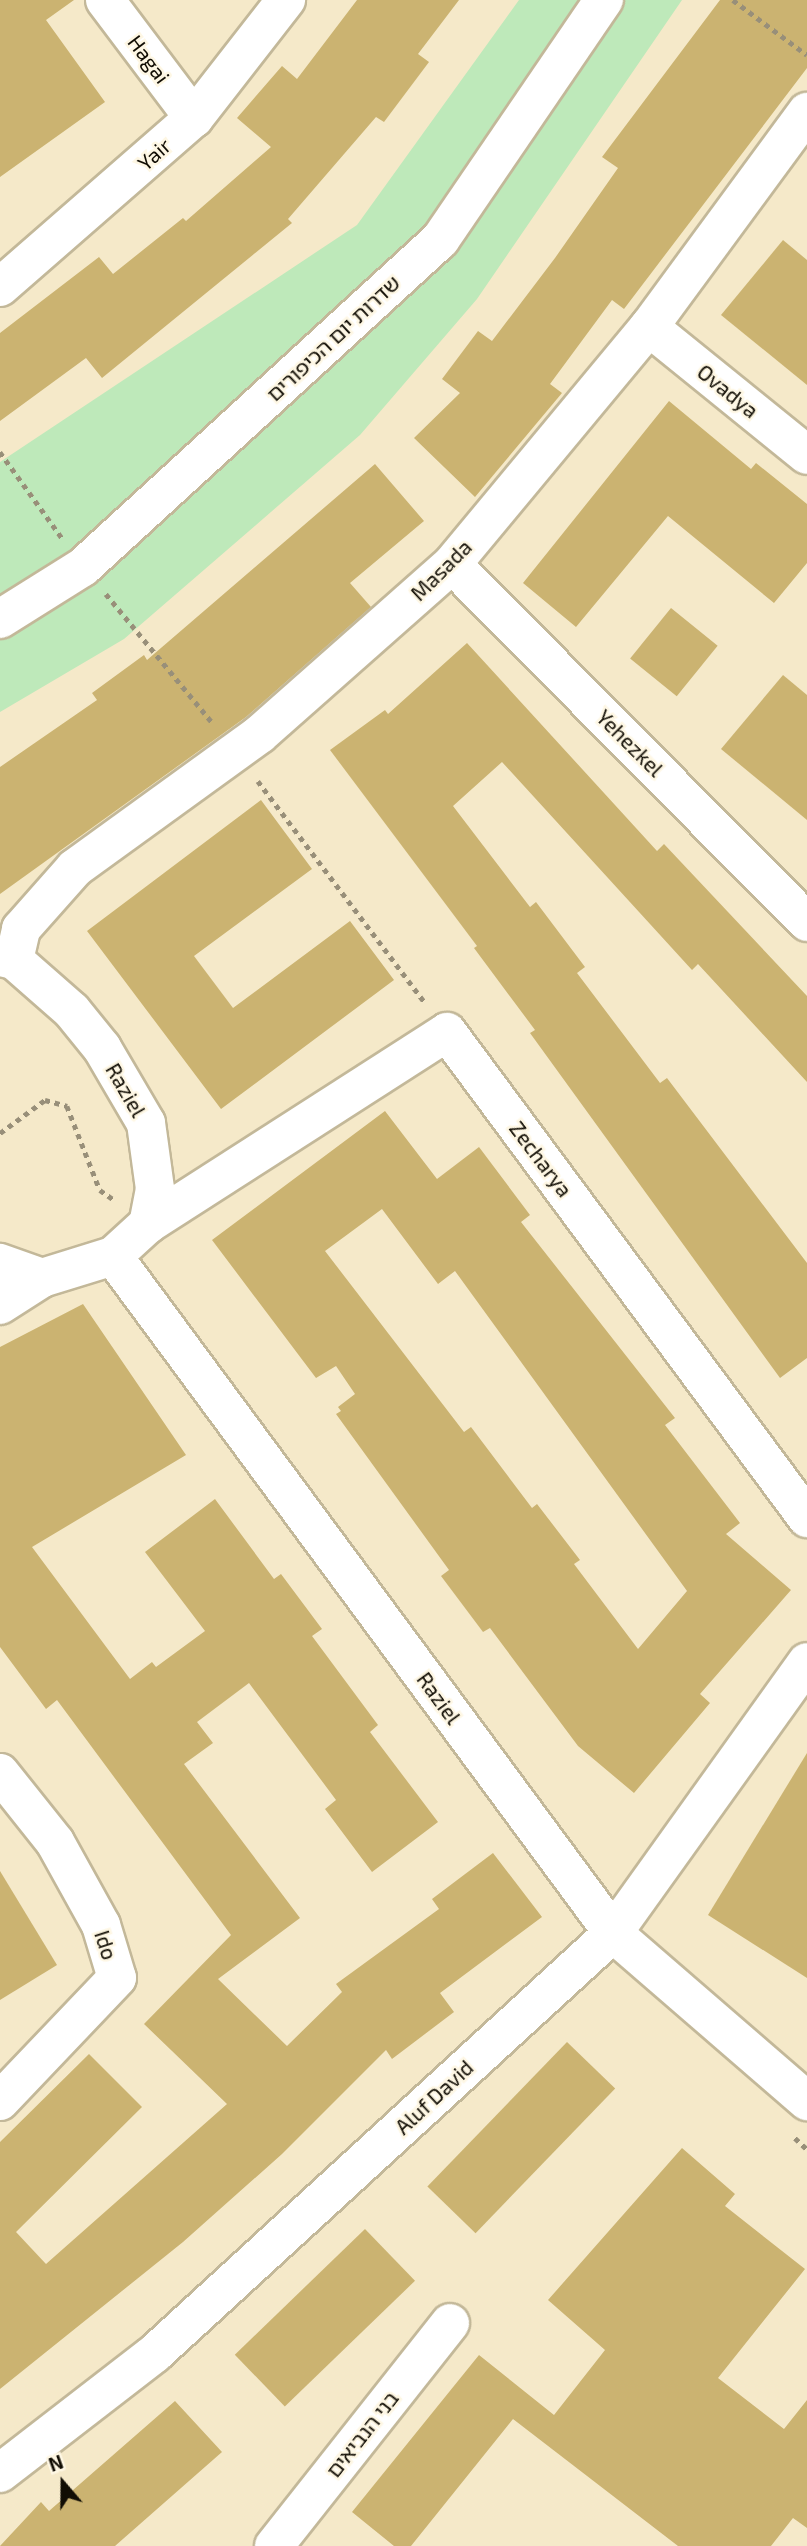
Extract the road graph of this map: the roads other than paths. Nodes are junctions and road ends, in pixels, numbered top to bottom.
1 (105, 0) edge
2 (286, 0) edge
3 (604, 0) edge
4 (807, 112) edge
5 (194, 118) junction
6 (0, 287) edge
7 (649, 327) junction
8 (807, 455) edge
9 (452, 564) junction
10 (0, 619) edge
11 (807, 922) edge
12 (7, 959) edge
13 (151, 1206) junction
14 (113, 1256) junction
15 (0, 1263) edge
16 (42, 1278) junction
17 (0, 1305) edge
18 (807, 1518) edge
19 (807, 1662) edge
20 (0, 1773) edge
21 (612, 1933) junction
22 (0, 2101) edge
23 (807, 2101) edge
24 (450, 2323) dead end
25 (0, 2473) edge
26 (274, 2546) edge

1 - 5 street, Hagai
2 - 5 street, Yair
3 - 10 street, שדרות יום הכיפורים
4 - 7 street, Masada
5 - 6 street, Yair
7 - 8 street, Ovadya
7 - 9 street, Masada
9 - 11 street, Yehezkel
9 - 12 street, Masada
12 - 13 street, Raziel
13 - 14 street
13 - 18 street, Zecharya
14 - 16 street
14 - 21 street, Raziel
15 - 16 street
16 - 17 street
19 - 21 street, Aluf David
20 - 22 street, Ido
21 - 23 street, Raziel
21 - 25 street, Aluf David
24 - 26 street, בני הנביאים

